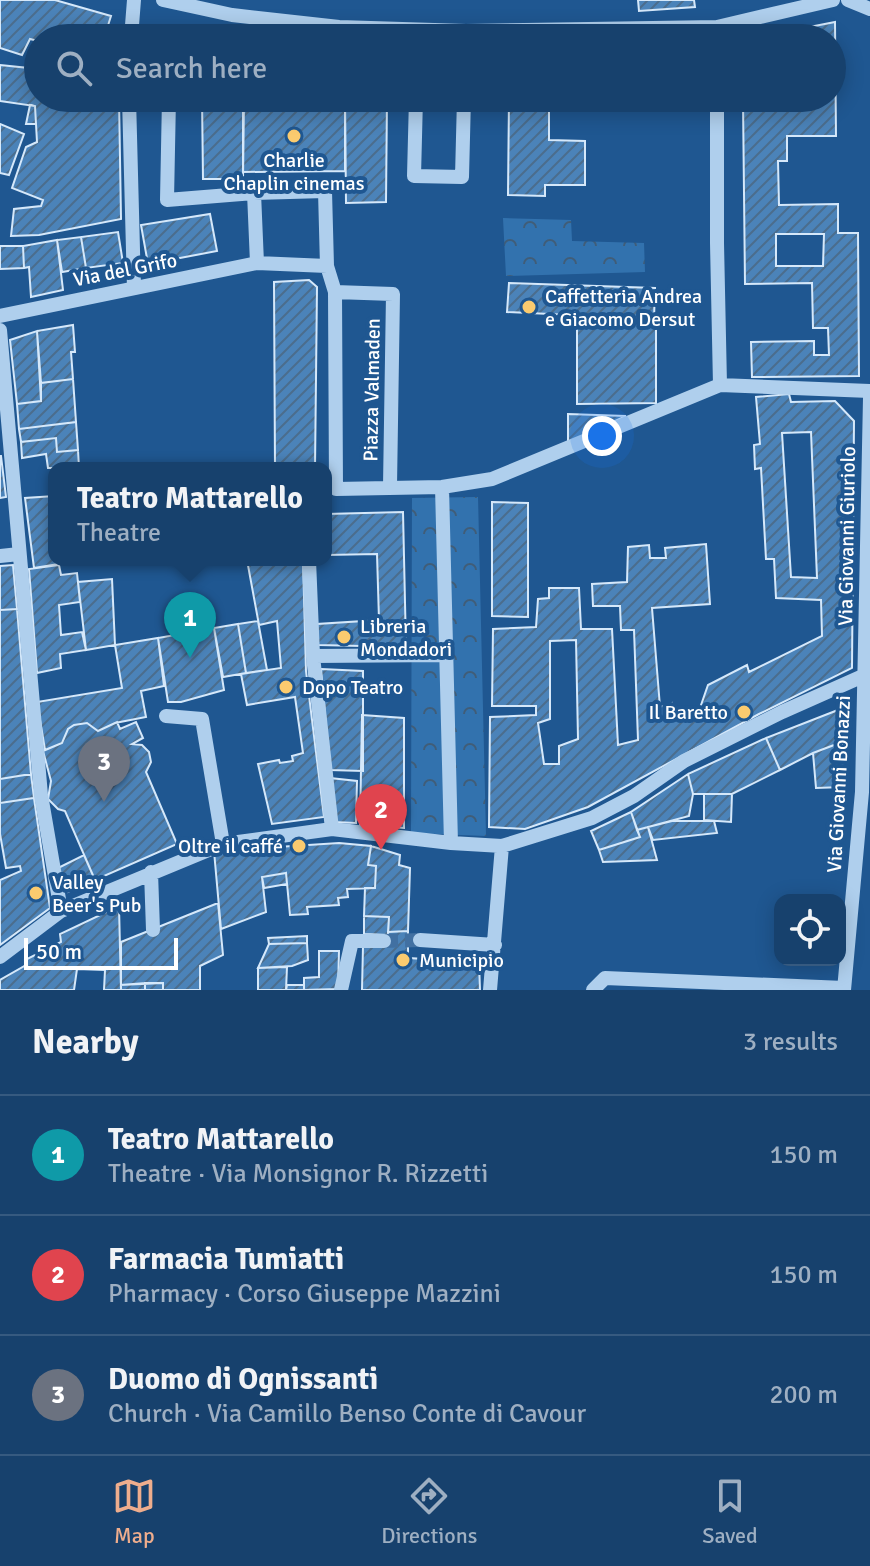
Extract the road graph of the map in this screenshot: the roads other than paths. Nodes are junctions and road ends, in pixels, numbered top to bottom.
1 (134, 0) edge
2 (163, 0) edge
3 (833, 0) edge
4 (848, 0) edge
5 (870, 9) edge
6 (132, 24) edge
7 (312, 24) edge
8 (746, 24) edge
9 (129, 112) edge
10 (169, 112) edge
11 (416, 112) edge
12 (464, 112) edge
13 (717, 112) edge
14 (254, 193) junction
15 (257, 263) junction
16 (327, 266) junction
17 (134, 288) junction
18 (335, 292) junction
19 (0, 316) edge
20 (0, 330) edge
21 (720, 385) junction
22 (870, 391) edge
23 (870, 398) edge
24 (332, 462) edge
25 (390, 486) junction
26 (442, 487) junction
27 (332, 492) edge
28 (19, 554) junction
29 (0, 556) edge
30 (309, 566) edge
31 (446, 655) junction
32 (313, 656) junction
33 (867, 676) edge
34 (166, 716) dead end
35 (332, 829) junction
36 (451, 843) junction
37 (223, 844) junction
38 (502, 846) junction
39 (151, 872) junction
40 (61, 911) junction
41 (153, 930) dead end
42 (420, 940) tunnel mouth
43 (384, 941) tunnel mouth
44 (495, 945) junction
45 (0, 957) edge
46 (844, 989) edge
47 (341, 990) edge
48 (490, 990) edge
49 (593, 990) edge

1 - 6 street
2 - 7 street
3 - 8 street
4 - 5 street
9 - 17 street
10 - 14 street
11 - 12 street
13 - 21 street
14 - 15 street
14 - 16 street, Piazza Valmaden
15 - 16 street, Via del Grifo
15 - 17 street, Via del Grifo
16 - 18 street, Piazza Valmaden
17 - 19 street, Via del Grifo
18 - 24 street, Piazza Valmaden
18 - 25 street, Piazza Valmaden
20 - 28 street
21 - 22 street
21 - 26 street
23 - 33 street, Via Giovanni Giuriolo
25 - 26 street
25 - 27 street, Piazza Valmaden
26 - 31 street
28 - 29 street
28 - 40 street
30 - 32 street
31 - 32 street
31 - 36 street
32 - 35 street
33 - 38 street
33 - 46 street, Via Giovanni Bonazzi
34 - 37 street
35 - 36 street
35 - 37 street
36 - 38 street
37 - 39 street
38 - 44 street
39 - 40 street
39 - 41 street
40 - 45 street
42 - 44 street
43 - 47 street
44 - 48 street
46 - 49 street

